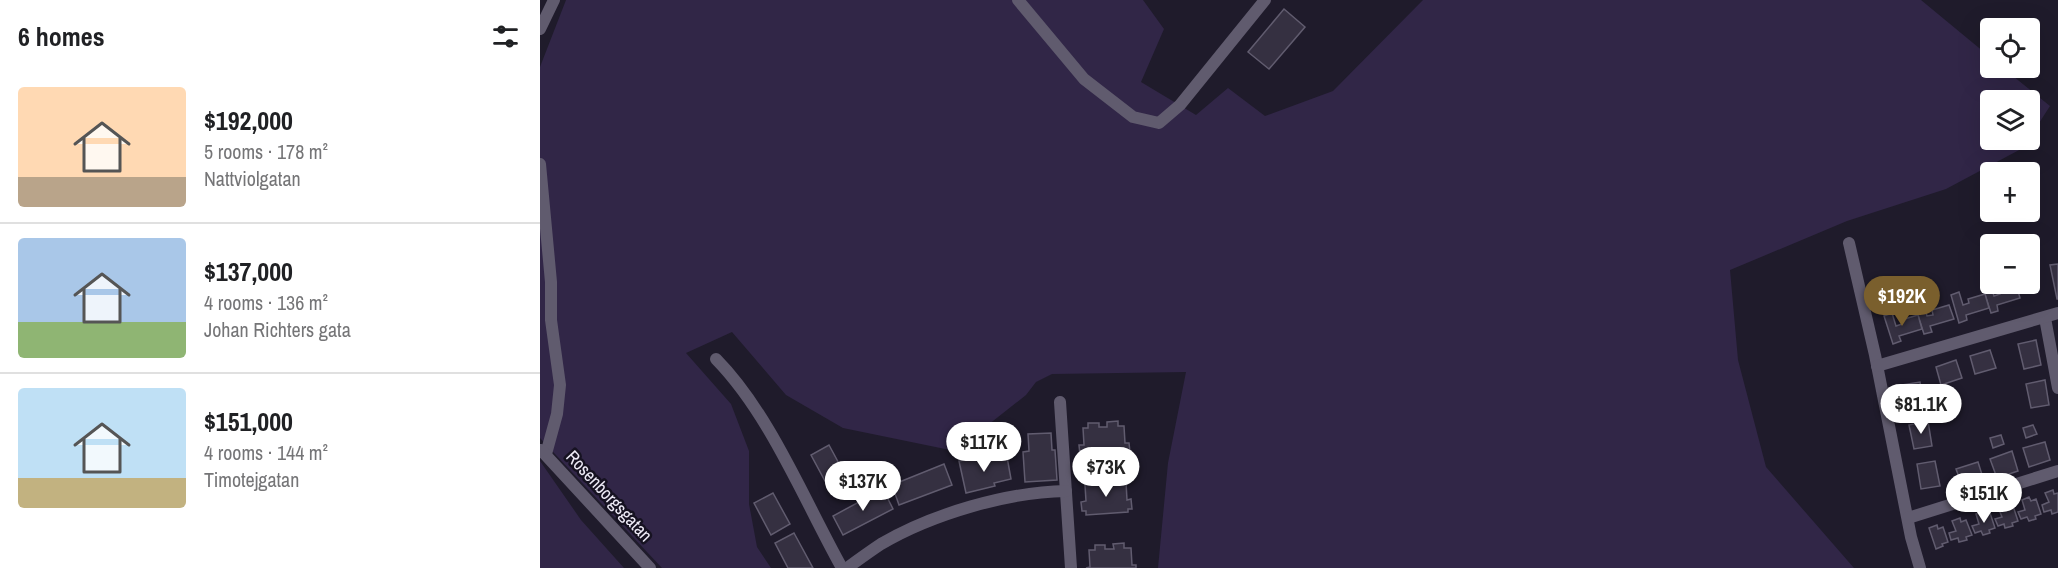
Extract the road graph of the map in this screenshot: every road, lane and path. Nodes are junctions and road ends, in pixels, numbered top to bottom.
1 (554, 0) edge
2 (1018, 0) edge
3 (1265, 0) edge
4 (540, 28) edge
5 (540, 164) edge
6 (1849, 243) dead end
7 (2058, 313) edge
8 (2045, 318) junction
9 (716, 359) dead end
10 (1876, 361) junction
11 (2058, 388) edge
12 (1060, 402) dead end
13 (543, 452) edge
14 (2058, 471) edge
15 (1066, 491) junction
16 (1908, 518) junction
17 (650, 568) edge
18 (842, 568) edge
19 (847, 568) edge
20 (1071, 568) edge
21 (1920, 568) edge

1 - 4 street
2 - 3 street
5 - 13 street
6 - 10 street
7 - 8 street
8 - 10 street
8 - 11 street
9 - 18 street
10 - 16 street
12 - 15 street
13 - 17 street, Rosenborgsgatan
14 - 16 street
15 - 19 street
15 - 20 street
16 - 21 street

